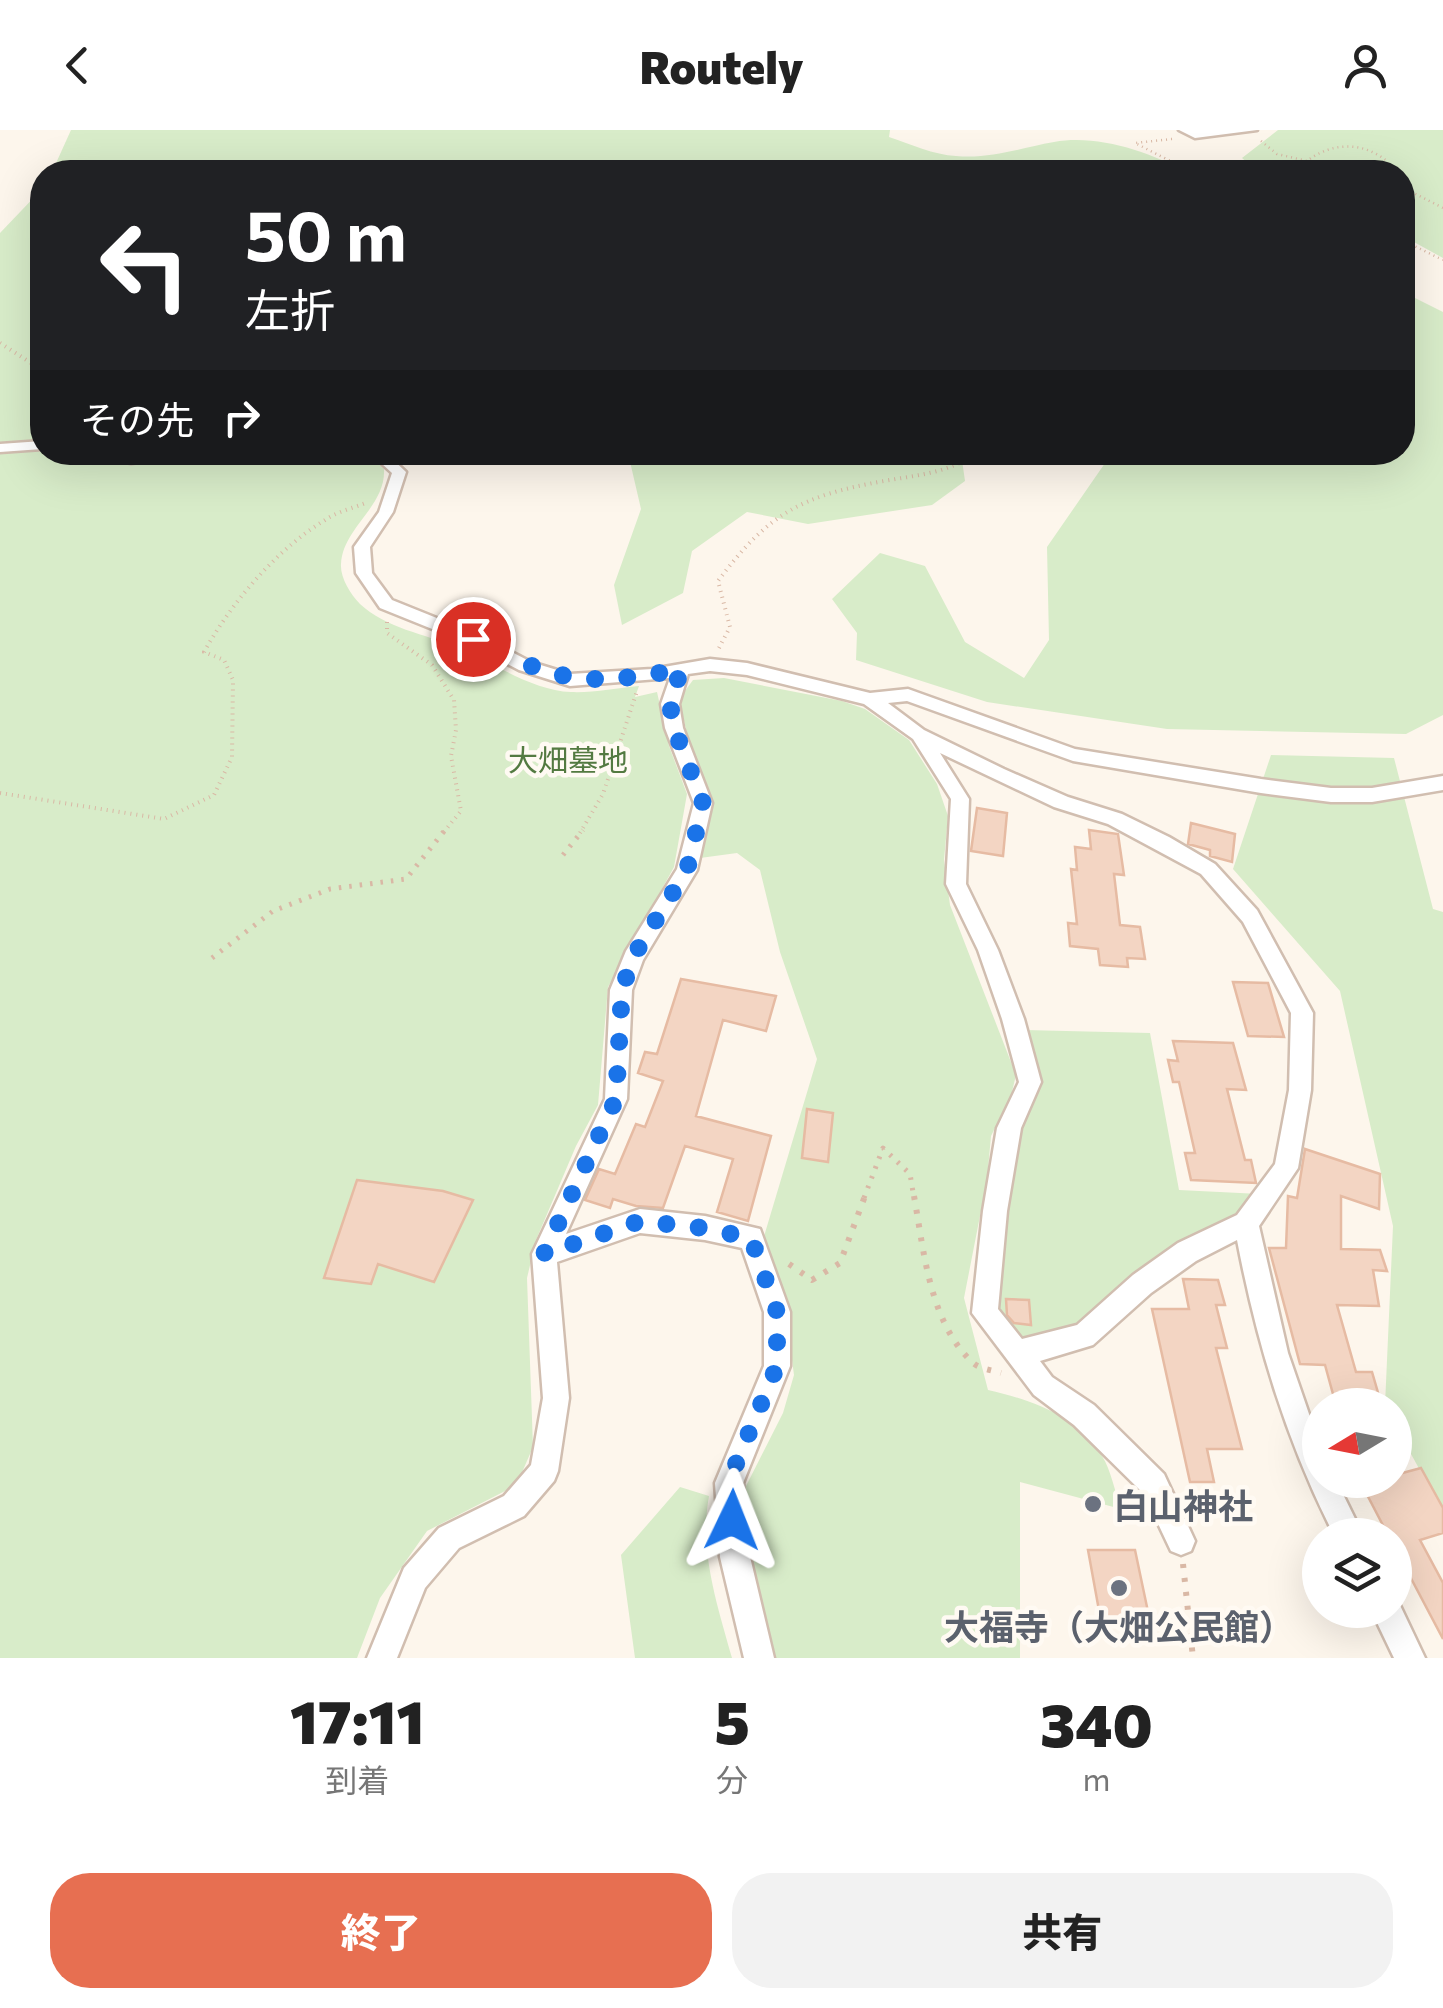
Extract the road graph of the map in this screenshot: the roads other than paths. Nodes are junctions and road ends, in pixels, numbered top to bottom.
1 (1252, 130) edge
2 (1189, 133) edge
3 (30, 446) edge
4 (0, 448) edge
5 (391, 465) edge
6 (681, 669) junction
7 (870, 699) junction
8 (918, 734) junction
9 (1443, 783) edge
10 (1246, 1223) junction
11 (544, 1254) junction
12 (1016, 1354) junction
13 (1302, 1433) edge
14 (1181, 1541) road end
15 (1395, 1628) edge
16 (382, 1658) edge
17 (759, 1658) edge
18 (1410, 1658) edge

1 - 2 street
3 - 4 street
5 - 6 street
6 - 7 street
6 - 11 street
7 - 8 street
7 - 9 street
8 - 10 street
8 - 12 street
10 - 12 street
10 - 13 street
11 - 16 street
11 - 17 street
12 - 14 street
15 - 18 street

